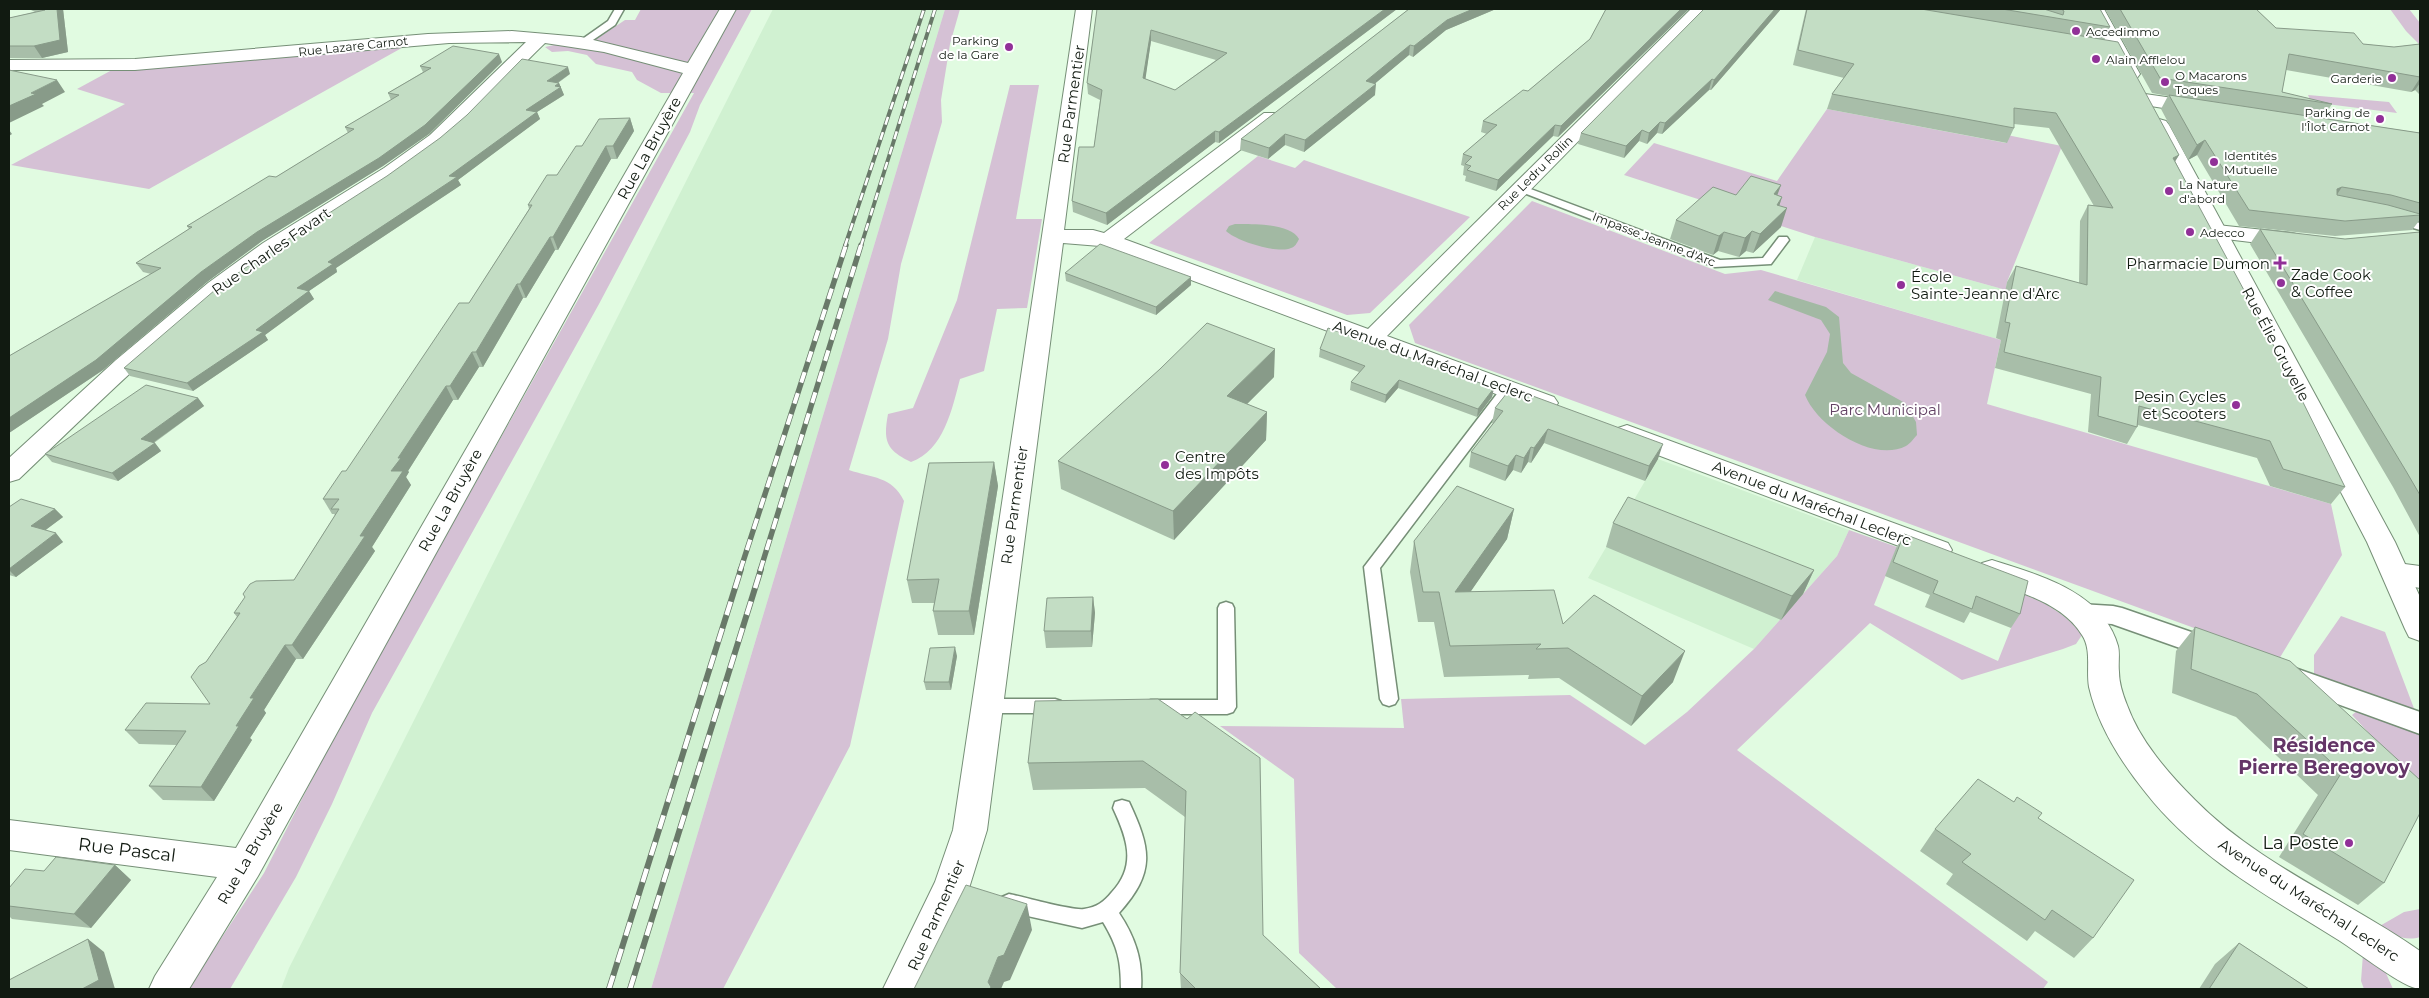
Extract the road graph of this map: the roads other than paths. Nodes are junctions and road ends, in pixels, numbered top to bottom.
1 (619, 9) edge
2 (728, 9) edge
3 (1084, 9) edge
4 (1700, 9) edge
5 (2096, 9) edge
6 (540, 38) junction
7 (584, 42) junction
8 (9, 65) edge
9 (693, 70) junction
10 (2145, 100) junction
11 (1281, 109) edge
12 (2217, 111) edge
13 (1520, 188) junction
14 (2388, 217) edge
15 (2420, 227) edge
16 (2217, 232) junction
17 (1052, 236) junction
18 (2420, 238) edge
19 (1783, 240) dead end
20 (1108, 241) junction
21 (2392, 241) edge
22 (2316, 243) edge
23 (1372, 338) junction
24 (1508, 389) junction
25 (1572, 413) edge
26 (1609, 427) edge
27 (9, 473) edge
28 (2409, 576) edge
29 (1226, 608) dead end
30 (2080, 613) junction
31 (2420, 629) edge
32 (2232, 656) edge
33 (2268, 669) edge
34 (1389, 699) dead end
35 (987, 706) junction
36 (1074, 707) edge
37 (1131, 707) edge
38 (2420, 723) edge
39 (1122, 808) dead end
40 (9, 835) edge
41 (245, 865) junction
42 (970, 892) junction
43 (1107, 912) junction
44 (2420, 973) edge
45 (168, 989) edge
46 (902, 989) edge
47 (1131, 989) edge

1 - 7 lane
2 - 9 street, Rue La Bruyère
3 - 17 street, Rue Parmentier
4 - 13 street, Rue Ledru Rollin
5 - 10 street, Rue Élie Gruyelle
6 - 7 street, Rue Lazare Carnot
6 - 8 street, Rue Lazare Carnot
6 - 27 street, Rue Charles Favart
7 - 9 street, Rue Lazare Carnot
9 - 41 street, Rue La Bruyère
10 - 12 street
10 - 16 street, Rue Élie Gruyelle
11 - 20 street
13 - 19 lane, Impasse Jeanne d'Arc
13 - 23 street, Rue Ledru Rollin
14 - 15 lane
16 - 22 street
16 - 28 street, Rue Élie Gruyelle
17 - 20 street, Avenue du Maréchal Leclerc
17 - 35 street, Rue Parmentier
18 - 21 street
20 - 23 street, Avenue du Maréchal Leclerc
23 - 24 street, Avenue du Maréchal Leclerc
24 - 25 street, Avenue du Maréchal Leclerc
24 - 34 lane
26 - 30 street, Avenue du Maréchal Leclerc
28 - 31 street, Rue Élie Gruyelle
29 - 37 lane
30 - 32 street
30 - 44 street, Avenue du Maréchal Leclerc
33 - 38 street
35 - 36 lane
35 - 42 street, Rue Parmentier
39 - 43 lane
40 - 41 street, Rue Pascal
41 - 45 street, Rue La Bruyère
42 - 43 lane
42 - 46 street, Rue Parmentier
43 - 47 lane

